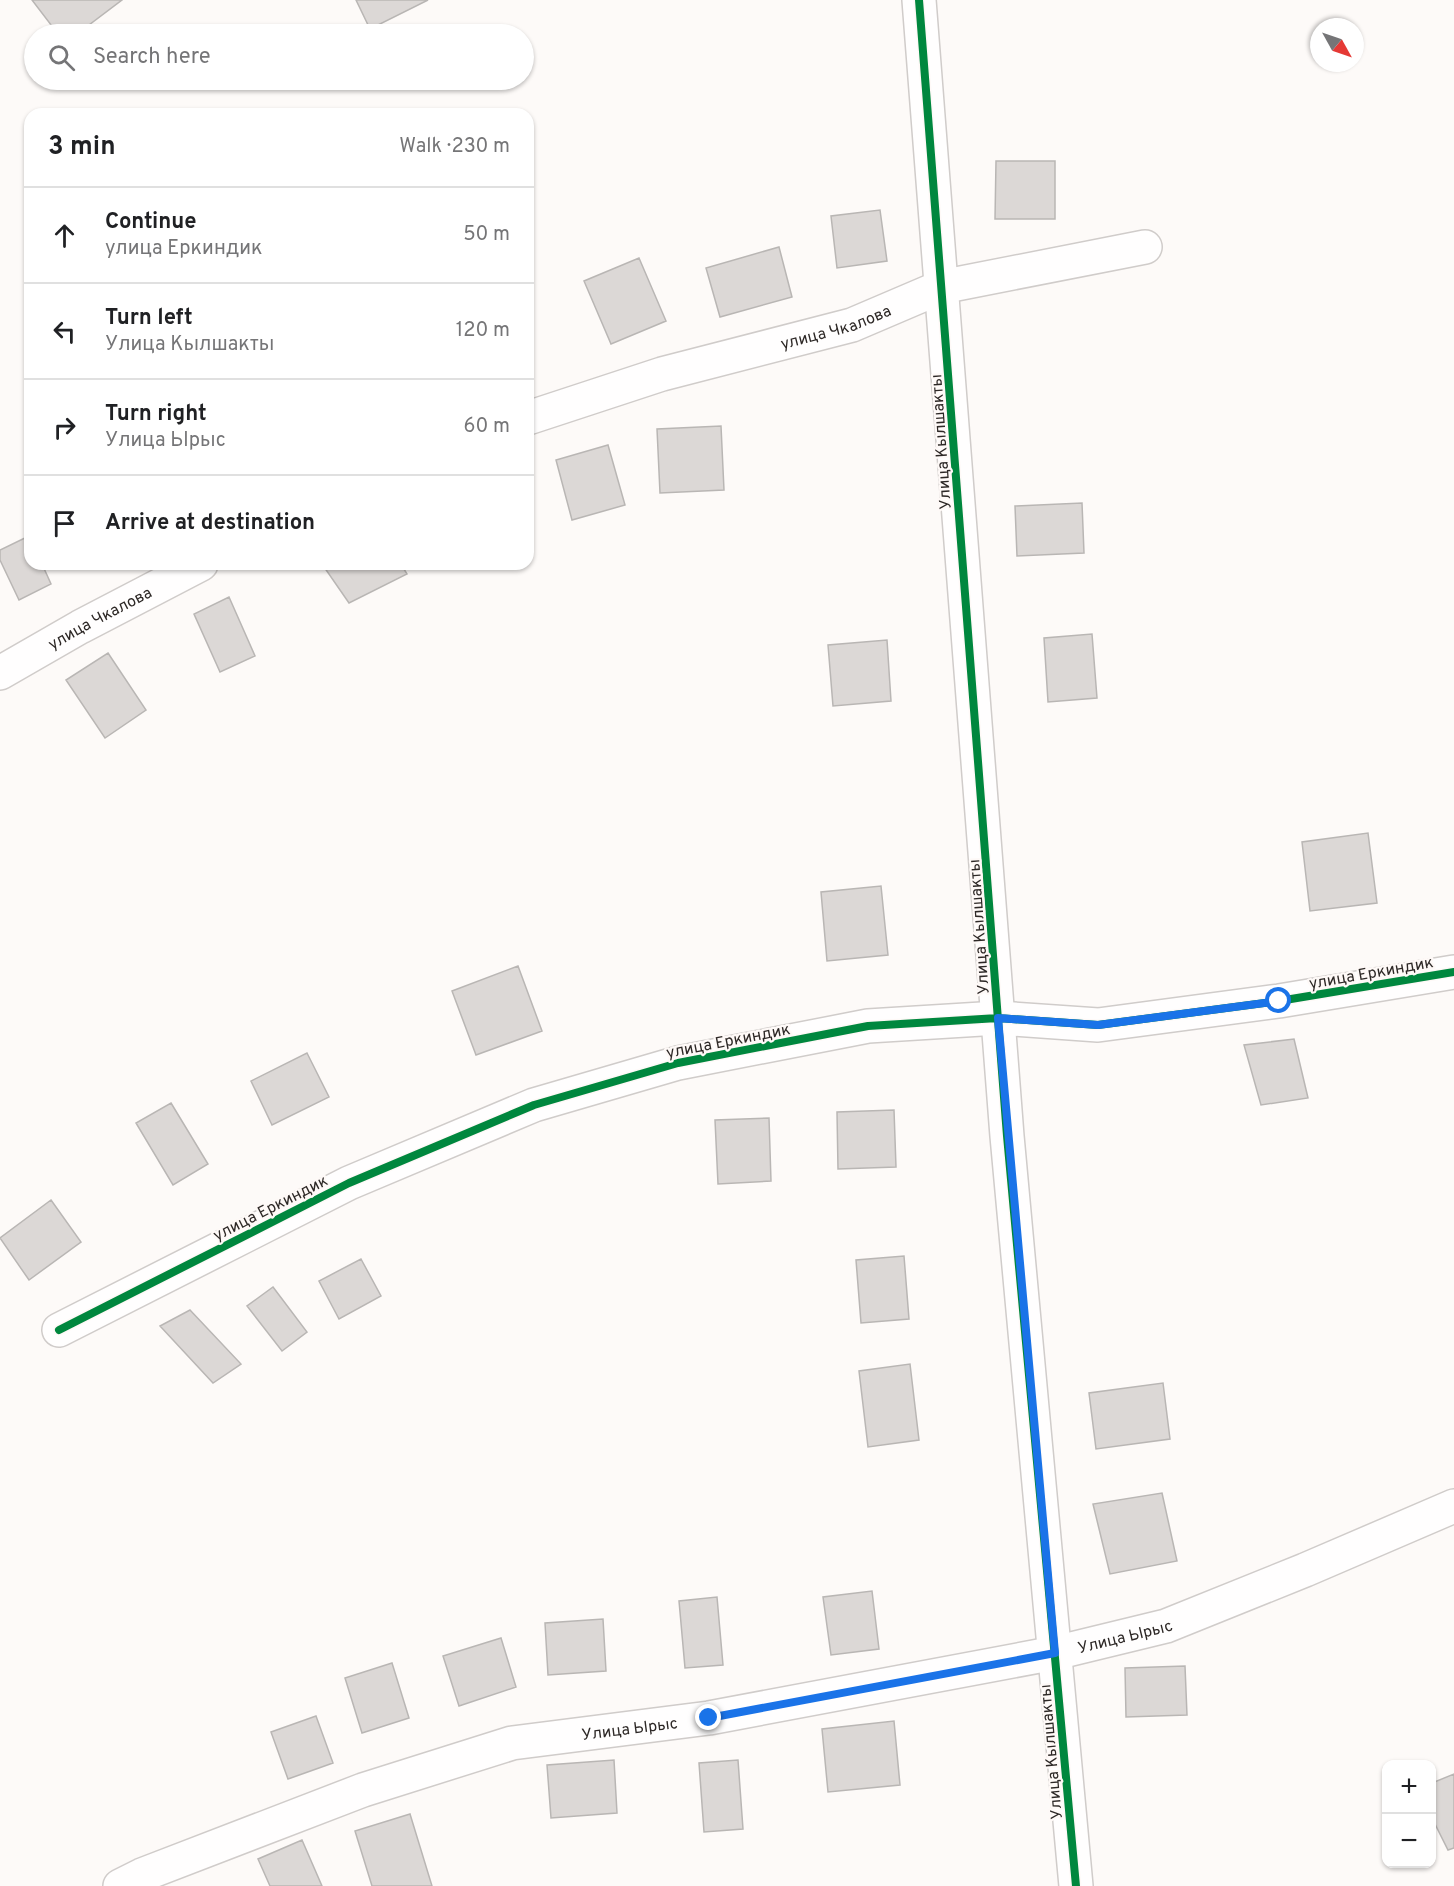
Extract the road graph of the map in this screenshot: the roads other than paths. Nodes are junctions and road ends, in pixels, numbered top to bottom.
1 (919, 0) edge
2 (1145, 247) dead end
3 (941, 287) junction
4 (534, 416) edge
5 (189, 570) edge
6 (0, 673) edge
7 (1454, 972) edge
8 (998, 1018) junction
9 (59, 1330) dead end
10 (1454, 1506) edge
11 (1055, 1653) junction
12 (120, 1886) edge
13 (1076, 1886) edge

1 - 3 street, Улица Кылшакты
2 - 3 street, улица Чкалова
3 - 4 street, улица Чкалова
3 - 8 street, Улица Кылшакты
5 - 6 street, улица Чкалова
7 - 8 street, улица Еркиндик
8 - 9 street, улица Еркиндик
8 - 11 street, Улица Кылшакты
10 - 11 street, Улица Ырыс
11 - 12 street, Улица Ырыс
11 - 13 street, Улица Кылшакты

